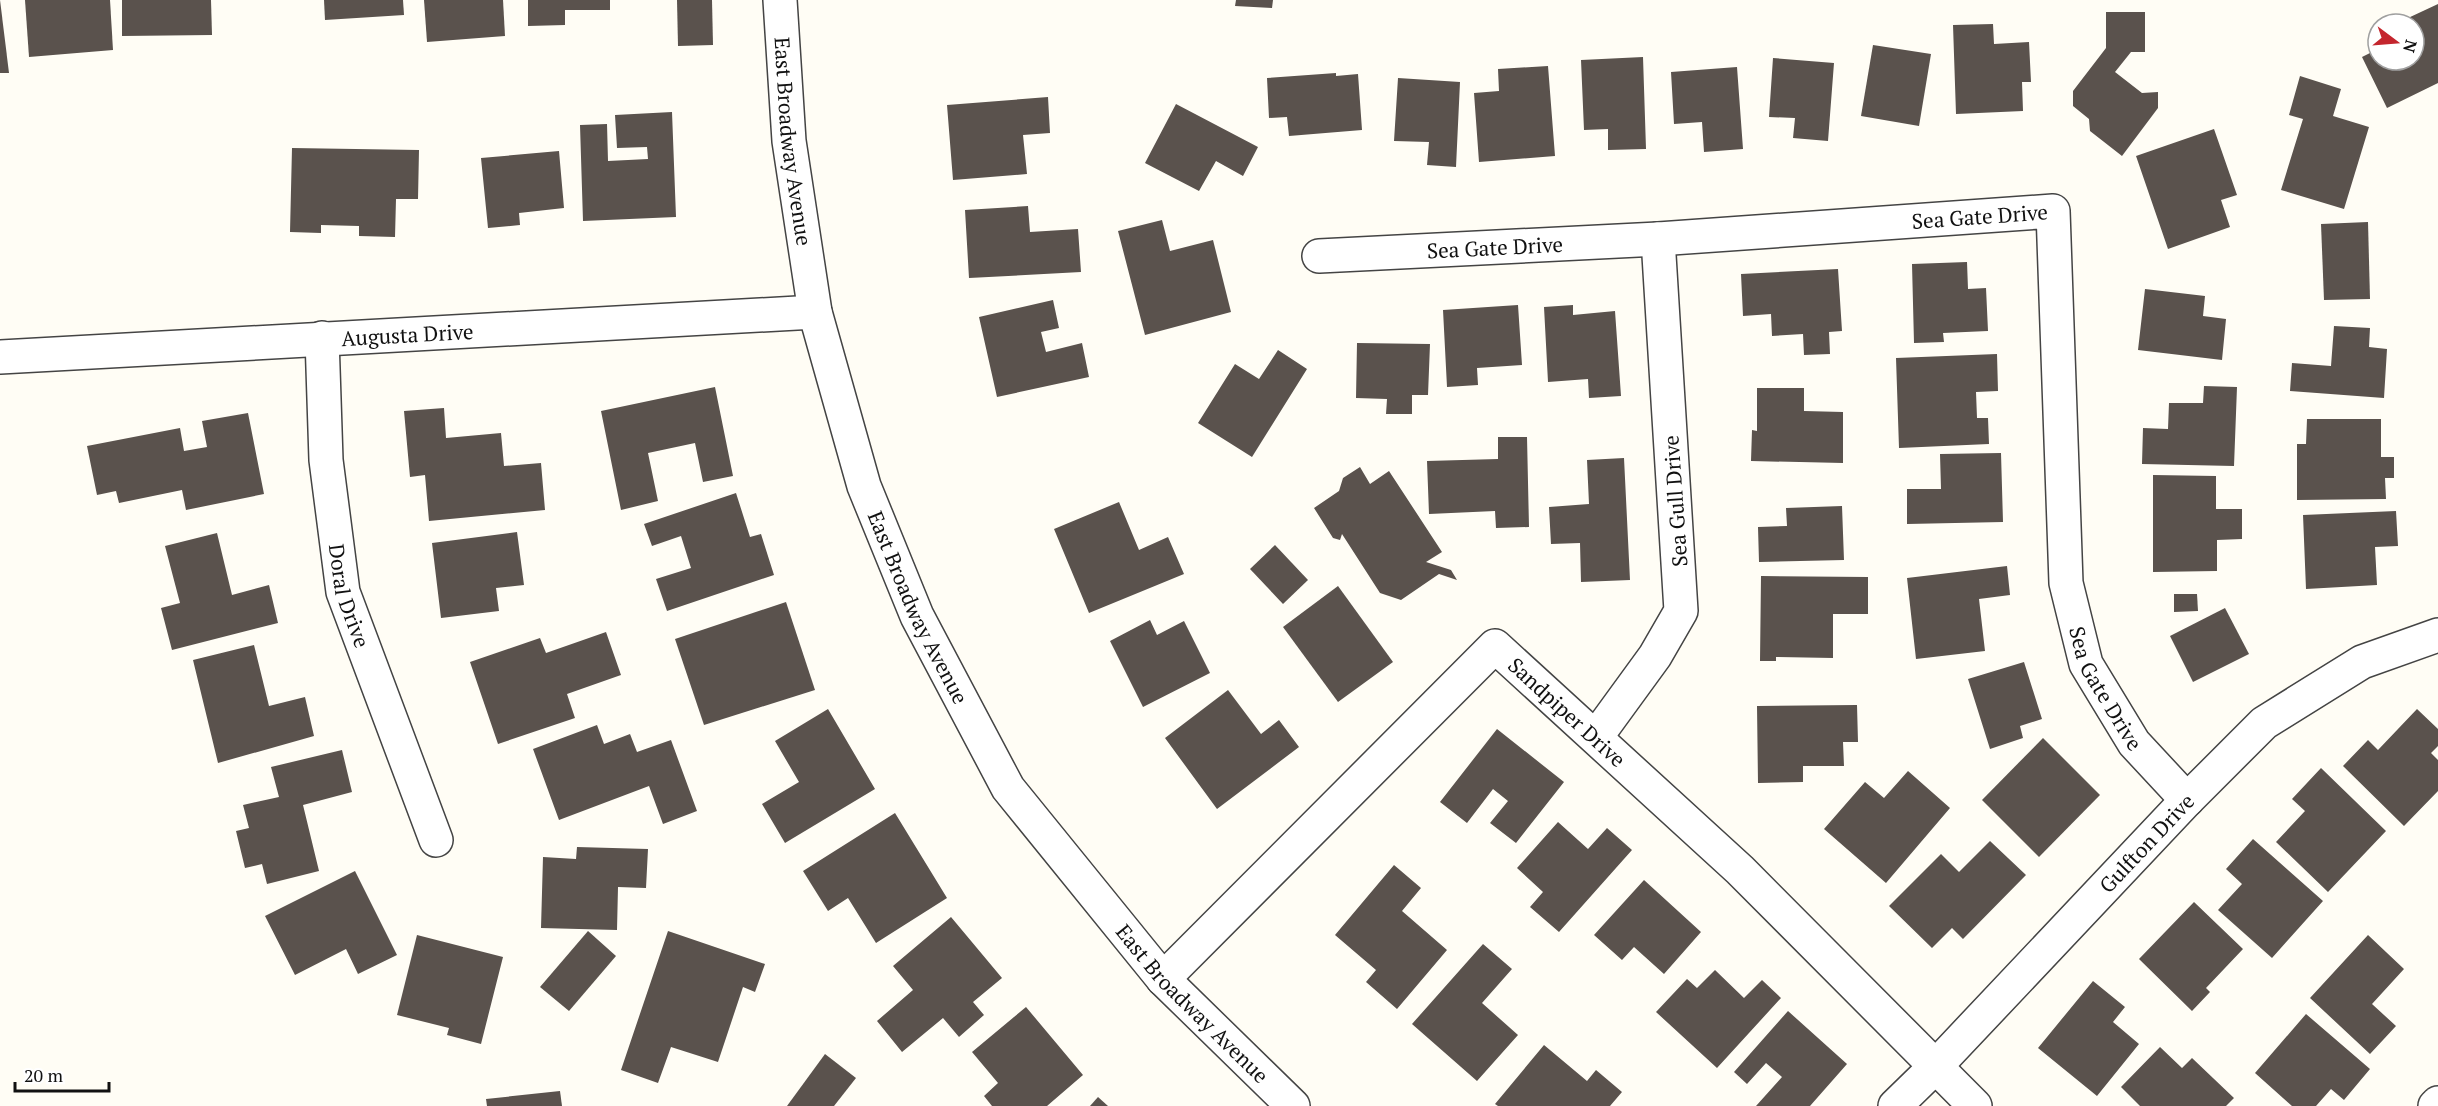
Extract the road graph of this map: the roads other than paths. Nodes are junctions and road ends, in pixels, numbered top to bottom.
1 (780, 0) edge
2 (1658, 239) junction
3 (1319, 256) dead end
4 (815, 312) junction
5 (322, 338) junction
6 (0, 357) edge
7 (2438, 635) edge
8 (1596, 737) junction
9 (2187, 800) junction
10 (436, 840) dead end
11 (1163, 979) junction
12 (1935, 1067) junction
13 (1293, 1106) edge
14 (1895, 1106) edge
15 (1975, 1106) edge

1 - 4 street, East Broadway Avenue
2 - 3 street, Sea Gate Drive
2 - 8 street, Sea Gull Drive
2 - 9 street, Sea Gate Drive
4 - 5 street, Augusta Drive
4 - 11 street, East Broadway Avenue
5 - 6 street, Augusta Drive
5 - 10 street, Doral Drive
7 - 9 street, Gulfton Drive
8 - 11 street, Sandpiper Drive
8 - 12 street, Sandpiper Drive
9 - 12 street, Gulfton Drive
11 - 13 street, East Broadway Avenue
12 - 14 street, Gulfton Drive
12 - 15 street, Sandpiper Drive

